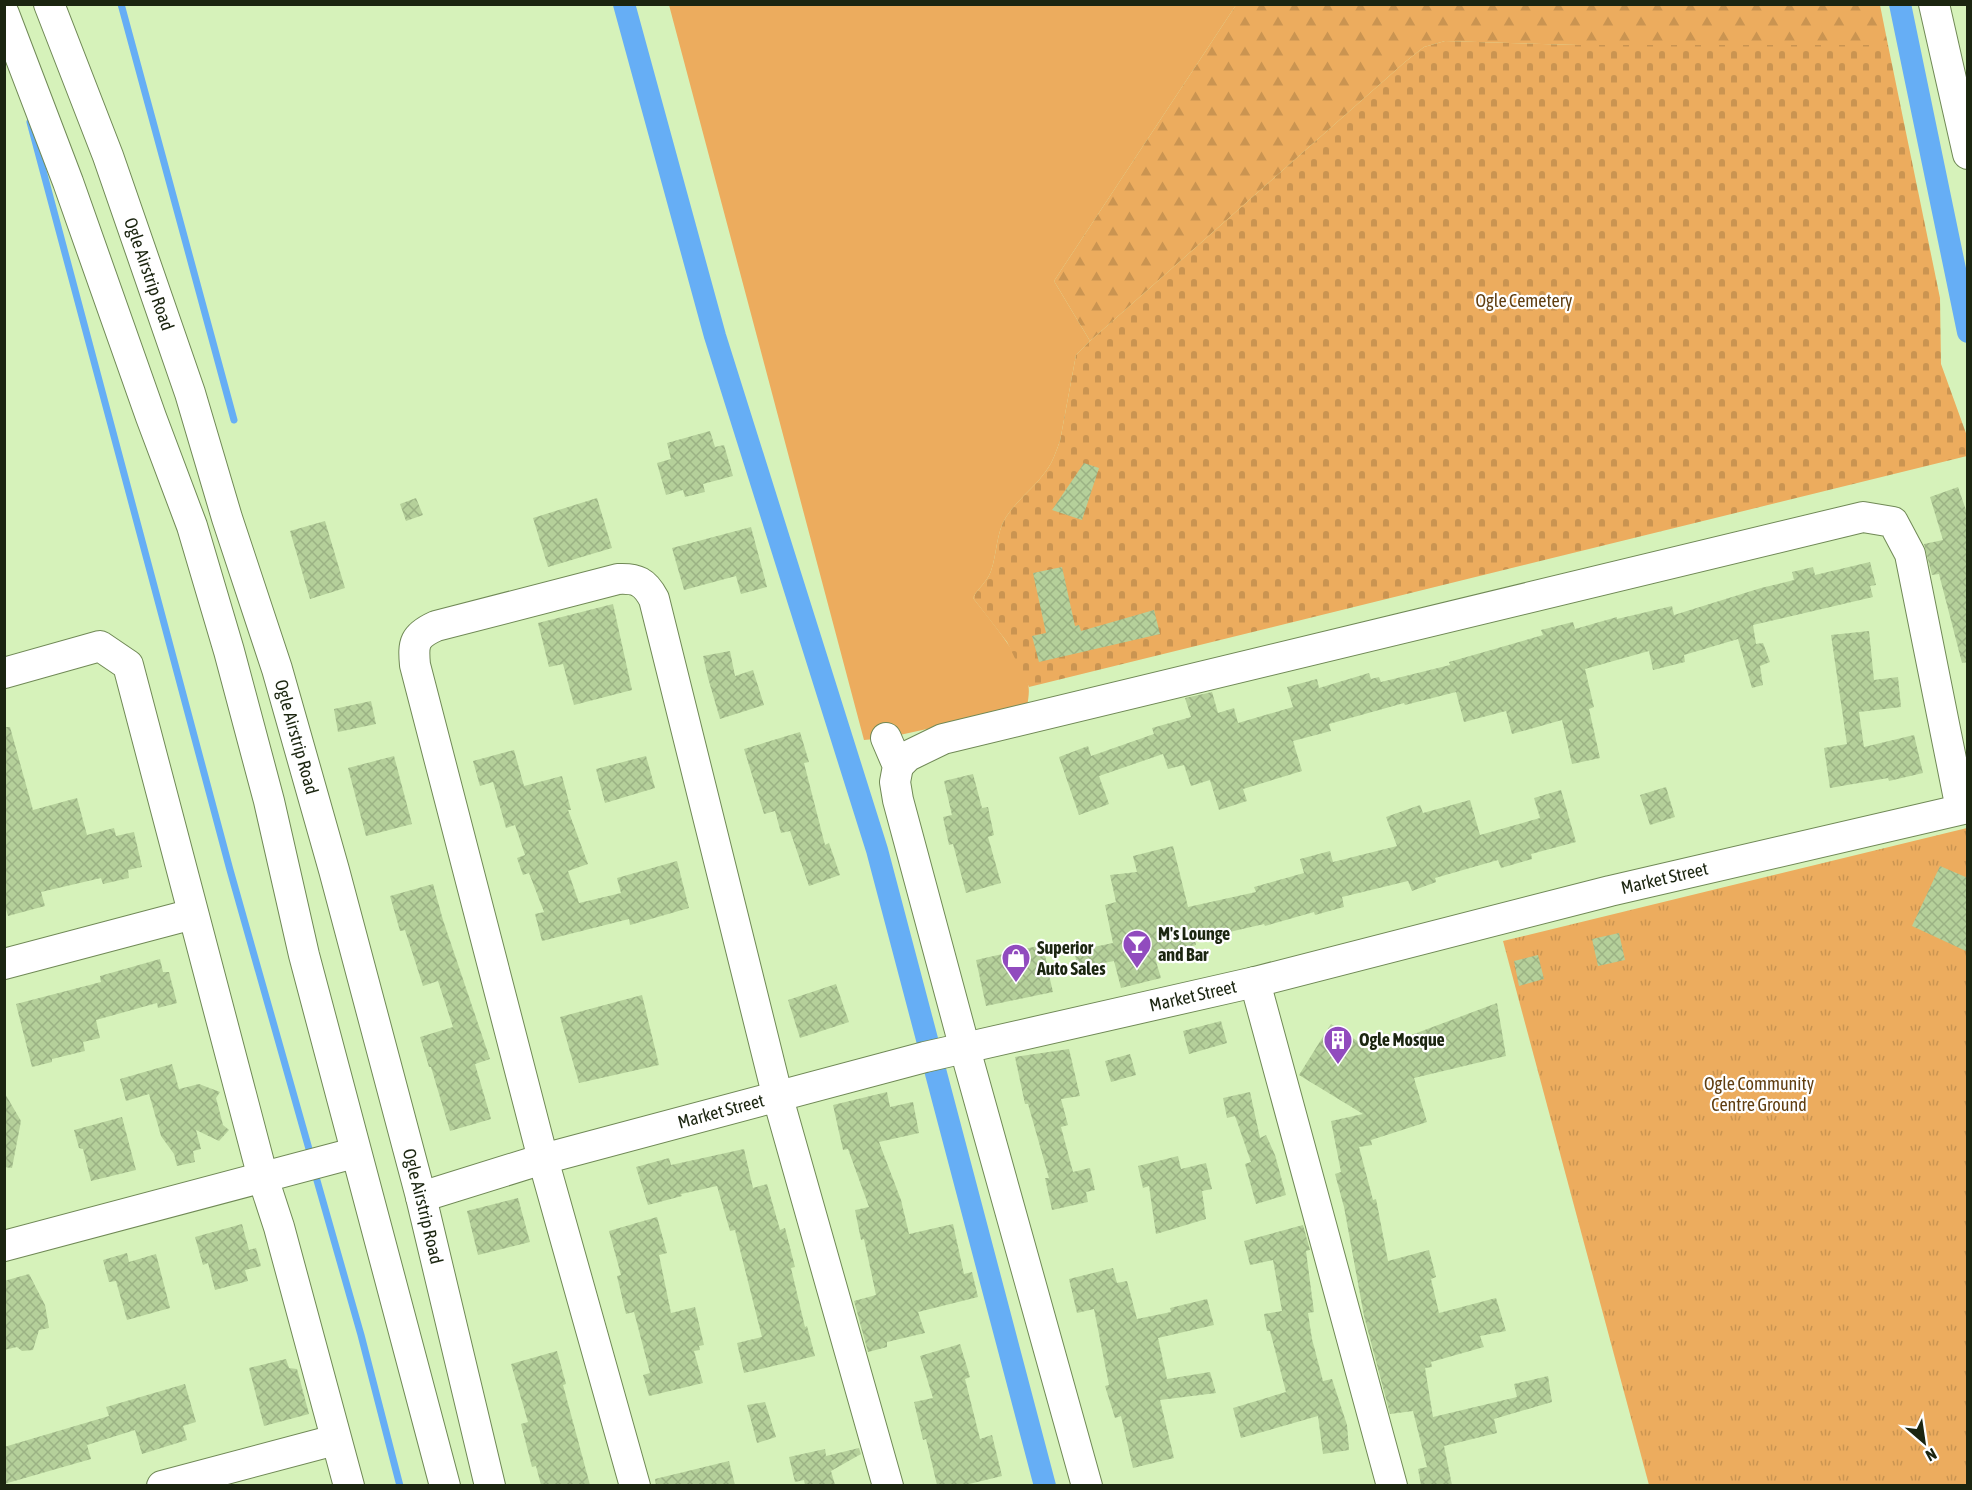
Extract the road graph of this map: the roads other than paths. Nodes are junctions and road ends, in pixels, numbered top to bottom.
1 (49, 4) edge
2 (1935, 4) edge
3 (4, 14) edge
4 (1968, 154) edge
5 (4, 673) edge
6 (886, 738) dead end
7 (898, 766) junction
8 (1964, 808) edge
9 (193, 914) junction
10 (4, 964) edge
11 (1255, 982) junction
12 (948, 1053) junction
13 (778, 1098) junction
14 (349, 1156) junction
15 (543, 1159) junction
16 (263, 1178) junction
17 (421, 1197) junction
18 (4, 1246) edge
19 (335, 1440) junction
20 (162, 1485) edge
21 (349, 1485) edge
22 (444, 1485) edge
23 (490, 1485) edge
24 (635, 1485) edge
25 (888, 1485) edge
26 (1087, 1485) edge
27 (1392, 1485) edge

1 - 17 street, Ogle Airstrip Road
2 - 4 street
3 - 14 street
5 - 9 street
6 - 7 street
7 - 8 street
7 - 12 street
8 - 11 street, Market Street
9 - 10 street
9 - 16 street
11 - 12 street, Market Street
11 - 27 street
12 - 13 street, Market Street
12 - 26 street
13 - 15 street, Market Street
13 - 15 street
13 - 25 street
14 - 16 street
14 - 22 street
15 - 17 street, Market Street
15 - 24 street
16 - 18 street
16 - 19 street
17 - 23 street, Ogle Airstrip Road
19 - 20 street
19 - 21 street

